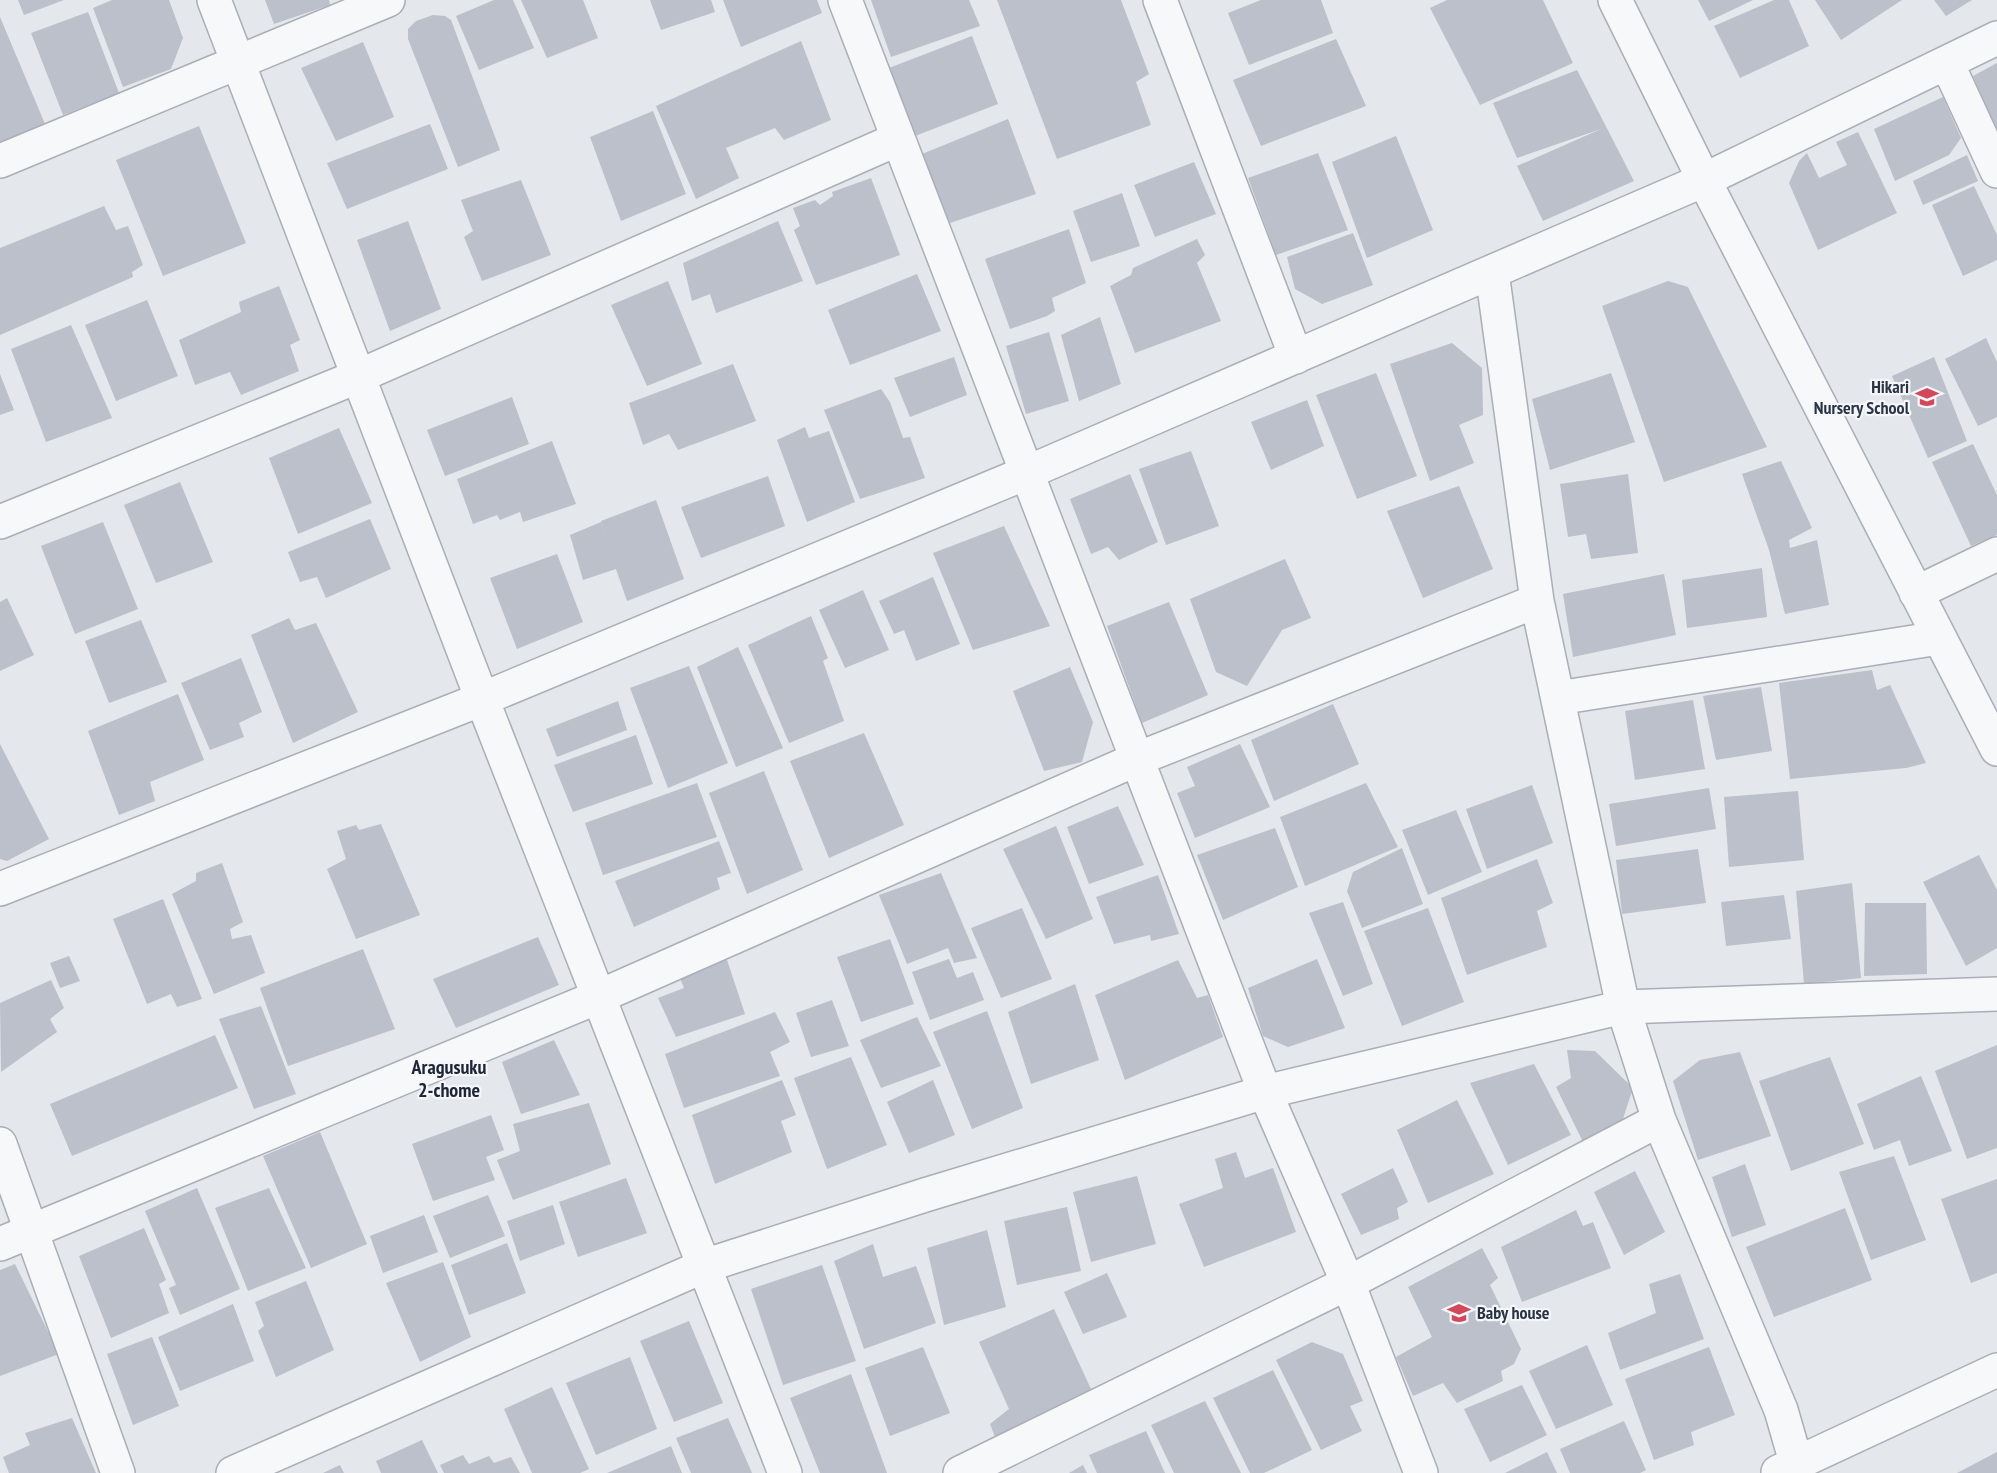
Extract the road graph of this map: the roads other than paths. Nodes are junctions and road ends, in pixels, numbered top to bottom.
1 (214, 0) edge
2 (388, 0) edge
3 (844, 0) edge
4 (1160, 0) edge
5 (1615, 0) edge
6 (1997, 38) edge
7 (240, 63) junction
8 (1947, 63) junction
9 (898, 139) junction
10 (0, 161) edge
11 (1997, 171) edge
12 (1704, 180) junction
13 (1492, 272) junction
14 (1296, 357) junction
15 (359, 376) junction
16 (1026, 473) junction
17 (0, 522) edge
18 (1997, 555) edge
19 (1916, 593) junction
20 (1537, 601) junction
21 (1939, 638) junction
22 (1558, 698) junction
23 (482, 699) junction
24 (1997, 749) edge
25 (1137, 759) junction
26 (0, 889) edge
27 (1997, 994) edge
28 (598, 997) junction
29 (1623, 1007) junction
30 (1265, 1092) junction
31 (1659, 1120) junction
32 (0, 1144) edge
33 (33, 1231) junction
34 (0, 1244) edge
35 (704, 1266) junction
36 (1348, 1283) junction
37 (1997, 1370) edge
38 (1786, 1468) edge
39 (118, 1473) edge
40 (233, 1473) edge
41 (785, 1473) edge
42 (960, 1473) edge
43 (1421, 1473) edge

1 - 7 street
2 - 7 street
3 - 9 street
4 - 14 street
5 - 12 street
6 - 8 street
7 - 10 street
7 - 15 street
8 - 11 street
8 - 12 street
9 - 15 street
9 - 16 street
12 - 13 street
12 - 19 street
13 - 14 street
13 - 20 street
14 - 16 street
15 - 17 street
15 - 23 street
16 - 23 street
16 - 25 street
18 - 19 street
19 - 21 street
20 - 22 street
20 - 25 street
21 - 22 street
21 - 24 street
22 - 29 street
23 - 26 street
23 - 28 street
25 - 28 street
25 - 30 street
27 - 29 street
28 - 33 street
28 - 35 street
29 - 30 street
29 - 31 street
30 - 35 street
30 - 36 street
31 - 36 street
31 - 38 street
32 - 33 street
33 - 34 street
33 - 39 street
35 - 40 street
35 - 41 street
36 - 42 street
36 - 43 street
37 - 38 street

